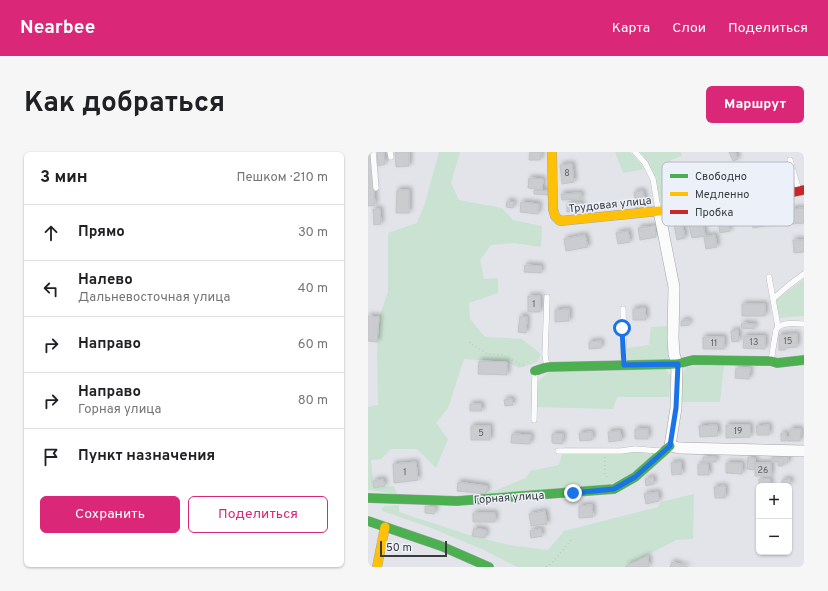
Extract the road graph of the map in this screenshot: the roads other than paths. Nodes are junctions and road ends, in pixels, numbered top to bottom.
1 (373, 152) edge
2 (552, 152) edge
3 (634, 152) edge
4 (794, 170) edge
5 (376, 188) dead end
6 (802, 191) edge
7 (659, 210) junction
8 (662, 210) edge
9 (662, 225) edge
10 (662, 226) edge
11 (804, 274) edge
12 (769, 277) dead end
13 (547, 297) dead end
14 (773, 299) junction
15 (623, 309) dead end
16 (804, 324) edge
17 (778, 327) junction
18 (804, 360) edge
19 (771, 361) junction
20 (678, 364) junction
21 (624, 365) junction
22 (547, 367) junction
23 (535, 371) joint
24 (534, 420) dead end
25 (667, 449) junction
26 (558, 451) dead end
27 (804, 451) edge
28 (368, 498) edge
29 (368, 521) edge
30 (385, 527) junction
31 (377, 567) edge
32 (489, 567) edge

1 - 5 lane
2 - 7 street, Трудовая улица
3 - 7 lane
4 - 6 lane
7 - 8 street, Трудовая улица
7 - 9 street
10 - 20 street
11 - 14 lane
12 - 14 lane
13 - 22 lane
14 - 17 lane
15 - 21 lane
16 - 17 lane
17 - 19 lane
18 - 19 street
19 - 20 street
20 - 21 street
20 - 25 street
21 - 22 street
22 - 23 street
23 - 24 lane
25 - 26 lane
25 - 27 street
25 - 28 street, Горная улица
29 - 30 street
30 - 31 street
30 - 32 street

